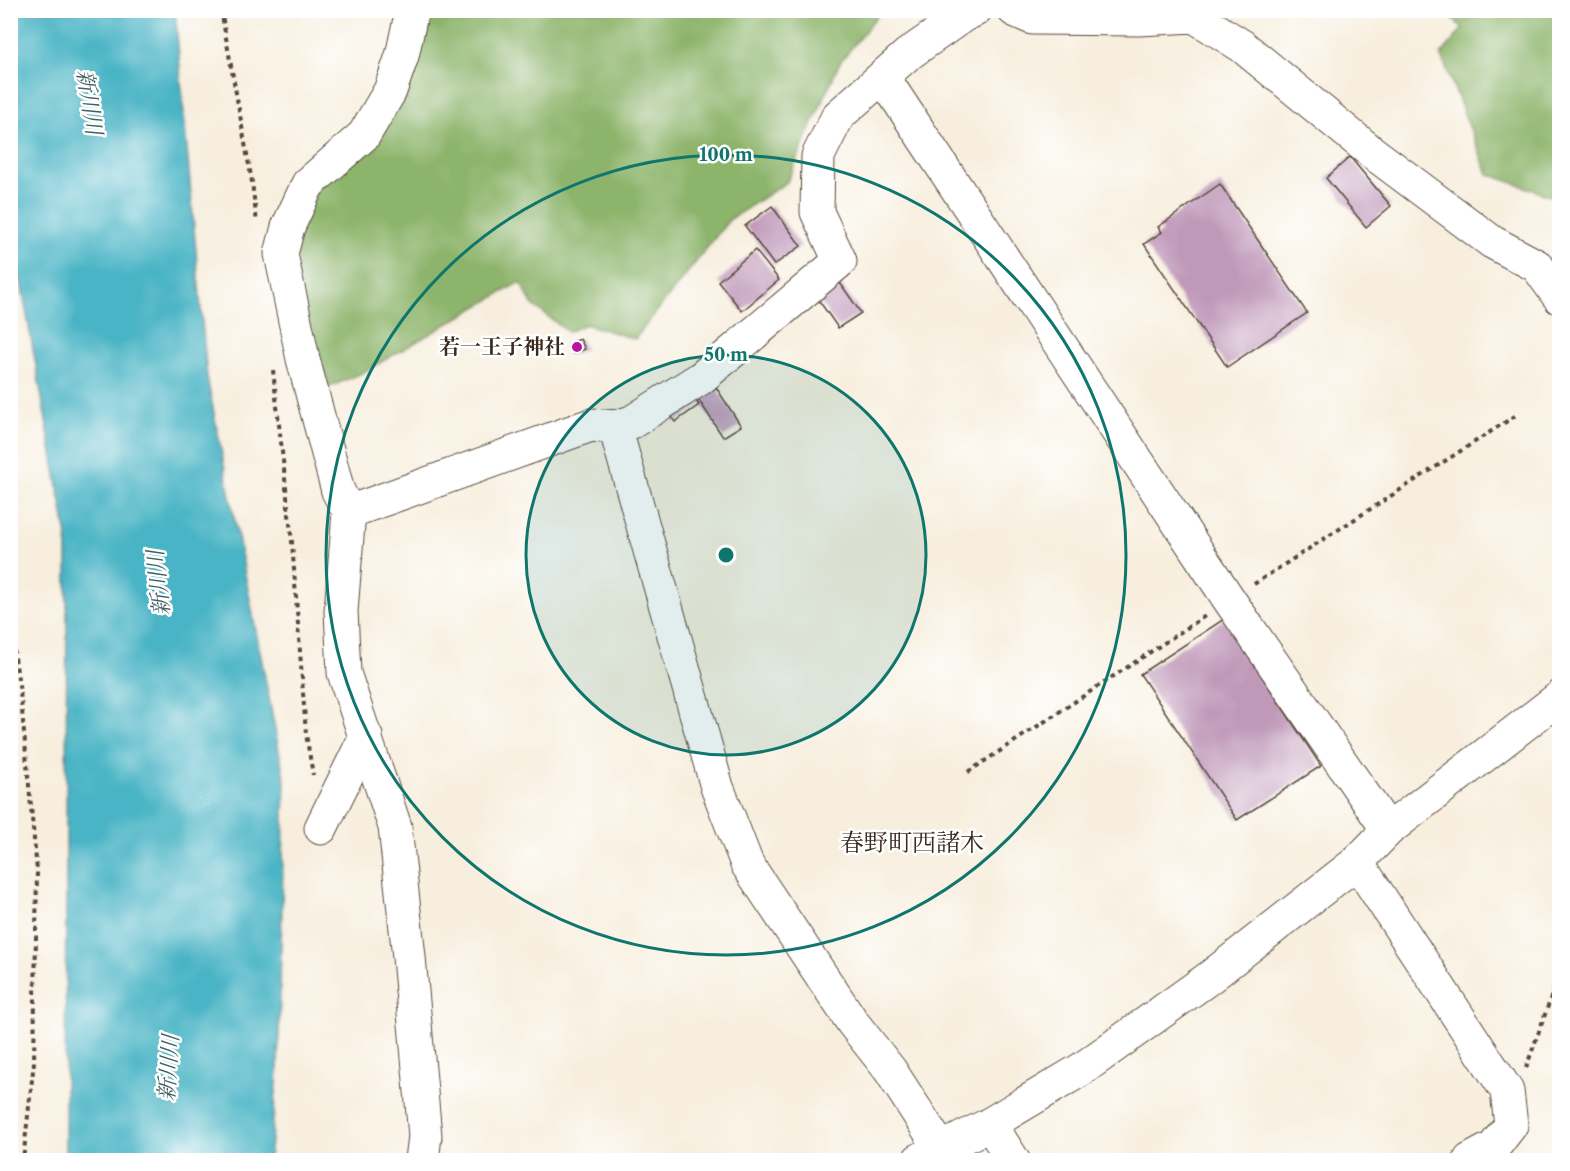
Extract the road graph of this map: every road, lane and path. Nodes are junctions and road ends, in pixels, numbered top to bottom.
1 (221, 10) edge
2 (412, 10) edge
3 (975, 10) edge
4 (1014, 10) edge
5 (884, 77) junction
6 (257, 228) dead end
7 (1560, 298) edge
8 (273, 368) dead end
9 (1518, 414) dead end
10 (615, 428) junction
11 (349, 512) junction
12 (1230, 601) junction
13 (10, 622) edge
14 (1560, 697) edge
15 (366, 736) junction
16 (968, 772) dead end
17 (314, 781) dead end
18 (321, 828) dead end
19 (1388, 830) junction
20 (1357, 862) junction
21 (1560, 972) edge
22 (1524, 1073) dead end
23 (990, 1124) junction
24 (930, 1155) edge
25 (23, 1161) edge
26 (422, 1161) edge
27 (1013, 1161) edge
28 (1470, 1161) edge

1 - 6 path
2 - 11 street
3 - 5 street
4 - 7 street
5 - 10 street
5 - 12 street
8 - 17 path
9 - 12 path
10 - 11 street
10 - 24 street
11 - 15 street
12 - 16 path
12 - 19 street
13 - 25 path
14 - 19 street
15 - 18 street
15 - 26 street
19 - 20 street
20 - 23 street
20 - 28 street
21 - 22 path
23 - 24 street
23 - 27 street

